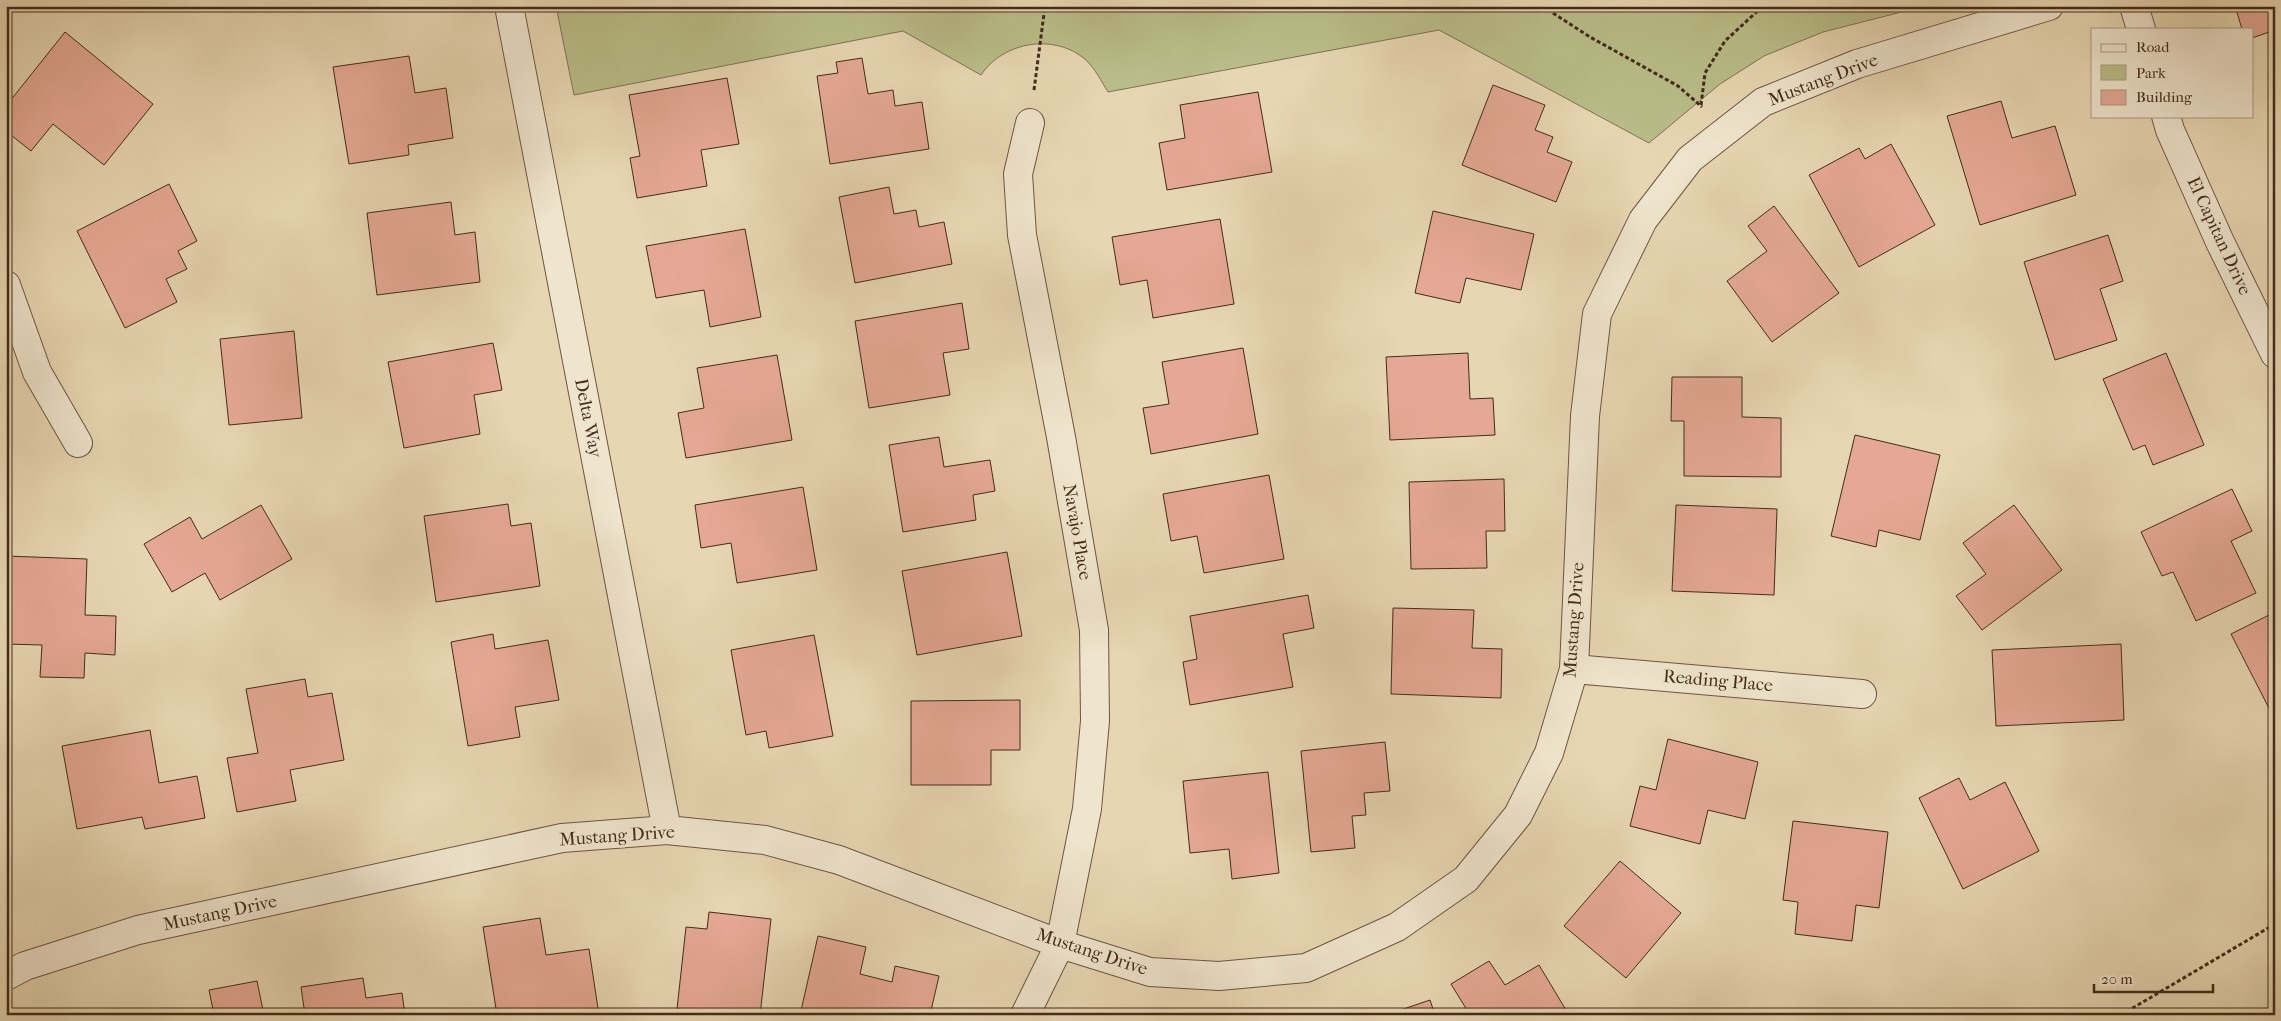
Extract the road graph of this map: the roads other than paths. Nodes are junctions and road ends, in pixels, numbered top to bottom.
1 (509, 6) edge
2 (2050, 6) edge
3 (2134, 6) edge
4 (2141, 28) edge
5 (2167, 118) edge
6 (1030, 123) road end
7 (6, 285) edge
8 (2275, 354) edge
9 (78, 443) dead end
10 (1574, 669) junction
11 (1862, 694) dead end
12 (667, 830) junction
13 (1060, 944) junction
14 (6, 976) edge
15 (1025, 1015) edge

1 - 12 street, Delta Way
2 - 10 street, Mustang Drive
3 - 4 street
5 - 8 street, El Capitan Drive
6 - 13 street, Navajo Place
7 - 9 street
10 - 11 street, Reading Place
10 - 13 street, Mustang Drive
12 - 13 street, Mustang Drive
12 - 14 street, Mustang Drive
13 - 15 street, Navajo Place

